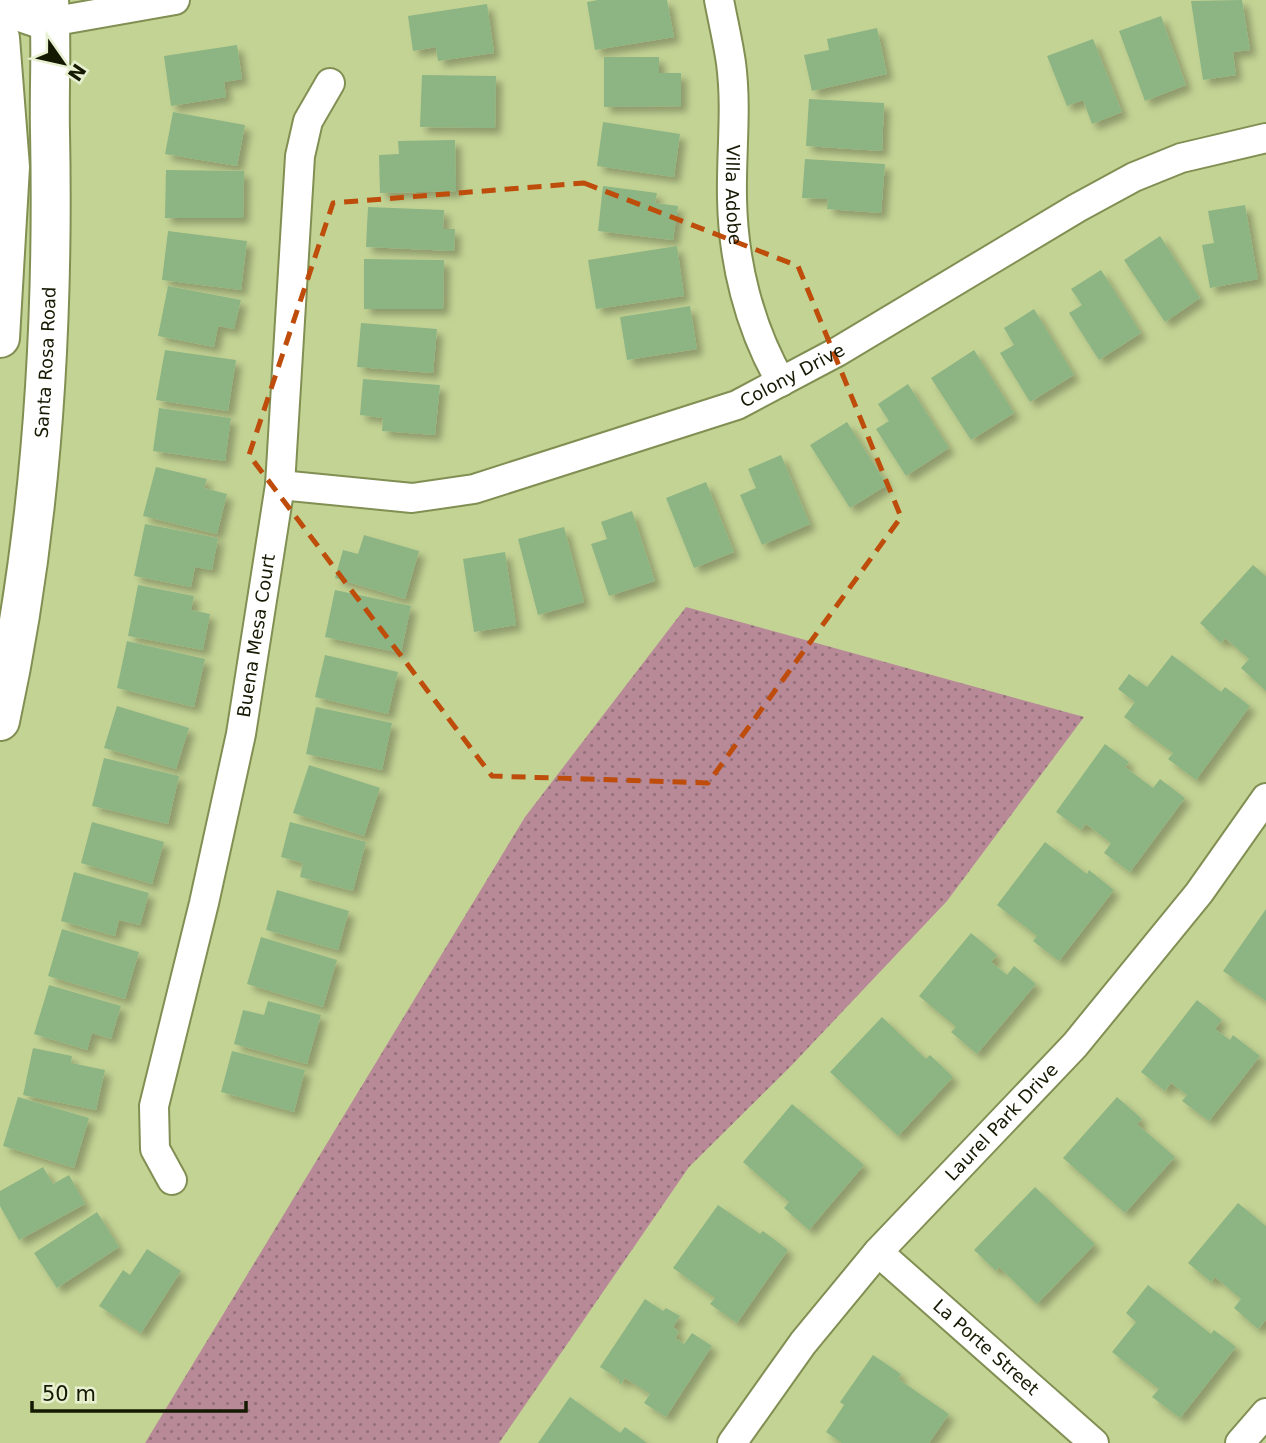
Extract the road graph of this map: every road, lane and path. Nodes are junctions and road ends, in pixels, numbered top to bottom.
1 (175, 0) edge
2 (719, 0) edge
3 (0, 5) edge
4 (50, 11) edge
5 (1, 51) edge
6 (330, 83) dead end
7 (1266, 138) edge
8 (0, 338) edge
9 (781, 382) junction
10 (280, 485) junction
11 (0, 721) edge
12 (1266, 798) edge
13 (172, 1180) dead end
14 (878, 1252) junction
15 (1266, 1413) edge
16 (732, 1443) edge
17 (1094, 1443) edge
18 (1240, 1443) edge

1 - 4 street
2 - 9 street, Villa Adobe
3 - 4 main road
4 - 5 main road
4 - 11 main road, Santa Rosa Road
5 - 8 main road
6 - 10 street, Buena Mesa Court
7 - 9 street, Colony Drive
9 - 10 street, Colony Drive
10 - 13 street, Buena Mesa Court
12 - 14 street, Laurel Park Drive
14 - 16 street, Laurel Park Drive
14 - 17 street, La Porte Street
15 - 18 street

